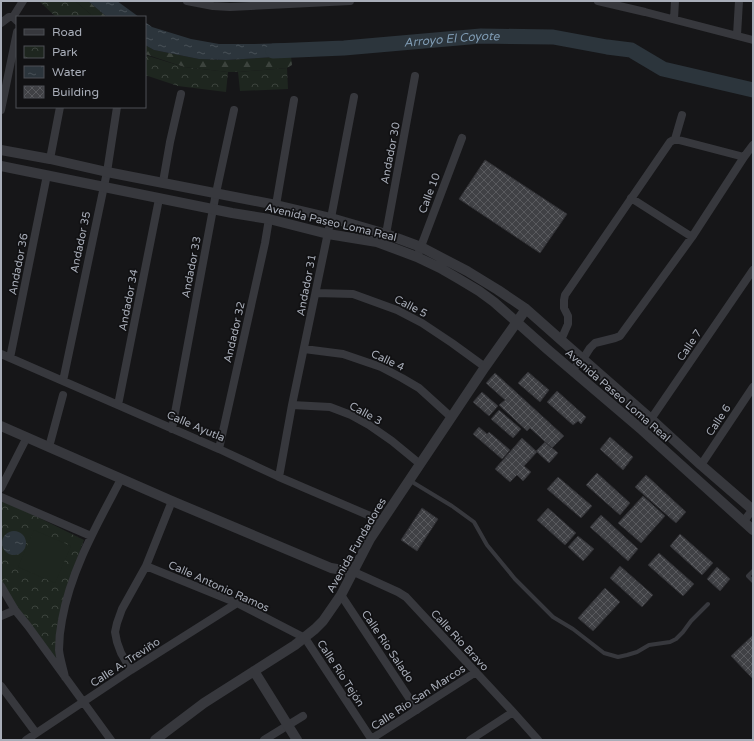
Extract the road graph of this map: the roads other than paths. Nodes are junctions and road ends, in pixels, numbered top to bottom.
1 (23, 1) edge
2 (187, 1) edge
3 (350, 1) edge
4 (598, 1) edge
5 (675, 1) edge
6 (739, 1) edge
7 (295, 2) edge
8 (614, 3) edge
9 (232, 4) edge
10 (13, 18) edge
11 (674, 19) junction
12 (1, 23) edge
13 (737, 36) junction
14 (16, 37) edge
15 (753, 40) edge
16 (415, 76) dead end
17 (181, 94) dead end
18 (354, 96) dead end
19 (294, 100) dead end
20 (60, 108) edge
21 (117, 108) edge
22 (1, 110) edge
23 (234, 110) dead end
24 (682, 115) dead end
25 (462, 138) dead end
26 (675, 139) junction
27 (753, 145) edge
28 (1, 150) edge
29 (744, 157) junction
30 (50, 159) junction
31 (1, 166) edge
32 (106, 172) junction
33 (47, 175) junction
34 (163, 182) junction
35 (103, 187) junction
36 (216, 193) junction
37 (631, 198) junction
38 (159, 199) junction
39 (276, 205) junction
40 (213, 209) junction
41 (331, 218) junction
42 (269, 219) junction
43 (328, 234) junction
44 (386, 234) junction
45 (692, 237) junction
46 (421, 247) junction
47 (417, 257) junction
48 (442, 263) junction
49 (753, 270) edge
50 (316, 293) junction
51 (526, 309) junction
52 (516, 322) junction
53 (562, 340) junction
54 (304, 349) junction
55 (1, 354) edge
56 (10, 358) junction
57 (583, 359) junction
58 (485, 367) junction
59 (572, 370) junction
60 (63, 381) junction
61 (753, 387) edge
62 (63, 395) dead end
63 (292, 404) junction
64 (118, 405) junction
65 (451, 417) junction
66 (651, 419) junction
67 (1, 426) edge
68 (172, 429) junction
69 (642, 430) junction
70 (27, 437) junction
71 (49, 447) junction
72 (219, 449) junction
73 (420, 464) junction
74 (701, 465) junction
75 (278, 476) junction
76 (121, 479) junction
77 (409, 480) junction
78 (1, 488) edge
79 (1, 497) edge
80 (172, 501) junction
81 (753, 510) edge
82 (744, 521) junction
83 (382, 522) junction
84 (753, 530) edge
85 (91, 536) junction
86 (146, 566) junction
87 (753, 571) edge
88 (354, 572) junction
89 (753, 581) edge
90 (1, 586) edge
91 (341, 595) junction
92 (237, 603) junction
93 (708, 604) dead end
94 (15, 610) junction
95 (1, 616) edge
96 (305, 638) junction
97 (131, 670) junction
98 (254, 671) junction
99 (476, 672) junction
100 (65, 677) junction
101 (1, 686) edge
102 (83, 702) junction
103 (417, 710) junction
104 (513, 712) junction
105 (302, 716) dead end
106 (288, 725) junction
107 (36, 733) junction
108 (26, 740) edge
109 (111, 740) edge
110 (155, 740) edge
111 (264, 740) edge
112 (297, 740) edge
113 (371, 740) edge
114 (470, 740) edge
115 (538, 740) edge

1 - 10 street
2 - 9 street
3 - 7 street
4 - 8 street
5 - 11 street
6 - 13 street
7 - 9 street
8 - 11 street
10 - 12 street
11 - 13 street
13 - 15 street
14 - 22 street
16 - 44 street, Andador 30
17 - 34 street
18 - 41 street, Andador 31
19 - 39 street
20 - 30 street
21 - 32 street, Andador 35
23 - 36 street, Andador 33
24 - 26 street
25 - 46 street, Calle 10
26 - 29 street
26 - 37 street
27 - 29 street
28 - 30 street, Avenida Paseo Loma Real
29 - 45 street
30 - 32 street, Avenida Paseo Loma Real
31 - 33 street, Avenida Paseo Loma Real
32 - 34 street, Avenida Paseo Loma Real
32 - 35 street, Andador 35
33 - 35 street, Avenida Paseo Loma Real
33 - 56 street, Andador 36
34 - 36 street, Avenida Paseo Loma Real
35 - 38 street, Avenida Paseo Loma Real
35 - 60 street, Andador 35
36 - 39 street, Avenida Paseo Loma Real
36 - 40 street, Andador 33
37 - 45 street
37 - 53 street
38 - 40 street, Avenida Paseo Loma Real
38 - 64 street, Andador 34
39 - 41 street, Avenida Paseo Loma Real
40 - 42 street, Avenida Paseo Loma Real
40 - 68 street, Andador 33
41 - 43 street, Andador 31
41 - 44 street, Avenida Paseo Loma Real
42 - 43 street, Avenida Paseo Loma Real
42 - 72 street, Andador 32
43 - 47 street, Avenida Paseo Loma Real
43 - 50 street, Andador 31
44 - 46 street, Avenida Paseo Loma Real
45 - 57 street
46 - 47 street, Calle 10
46 - 48 street, Avenida Paseo Loma Real
47 - 48 street, Avenida Paseo Loma Real
48 - 51 street, Avenida Paseo Loma Real
48 - 52 street, Avenida Paseo Loma Real
49 - 66 street, Calle 7
50 - 54 street, Andador 31
50 - 58 street, Calle 5
51 - 52 street, Avenida Fundadores
51 - 53 street, Avenida Paseo Loma Real
52 - 58 street, Avenida Fundadores
52 - 59 street, Avenida Paseo Loma Real
53 - 57 street, Avenida Paseo Loma Real
54 - 63 street, Andador 31
54 - 65 street, Calle 4
55 - 56 street, Calle Ayutla
56 - 60 street, Calle Ayutla
57 - 59 street
57 - 66 street, Avenida Paseo Loma Real
58 - 65 street, Avenida Fundadores
59 - 69 street, Avenida Paseo Loma Real
60 - 64 street, Calle Ayutla
61 - 74 street, Calle 6
62 - 71 street
63 - 73 street, Calle 3
63 - 75 street, Andador 31
64 - 68 street, Calle Ayutla
65 - 73 street, Avenida Fundadores
66 - 69 street, Calle 7
66 - 74 street, Avenida Paseo Loma Real
67 - 70 street
68 - 72 street, Calle Ayutla
69 - 82 street, Avenida Paseo Loma Real
70 - 71 street
70 - 78 street
71 - 76 street
72 - 75 street, Calle Ayutla
73 - 77 street, Avenida Fundadores
74 - 81 street, Avenida Paseo Loma Real
75 - 83 street, Calle Ayutla
76 - 80 street
76 - 85 street
77 - 83 street, Avenida Fundadores
77 - 93 lane
79 - 85 street
80 - 86 street
80 - 88 street
81 - 82 street
82 - 84 street, Avenida Paseo Loma Real
83 - 88 street, Avenida Fundadores
85 - 100 street
86 - 92 street, Calle Antonio Ramos
86 - 97 street
87 - 89 lane
88 - 91 street, Avenida Fundadores
88 - 99 street, Calle Río Bravo
90 - 94 street
91 - 96 street, Avenida Fundadores
91 - 103 street, Calle Río Salado
92 - 96 street, Calle Antonio Ramos
92 - 97 street, Calle A. Treviño
94 - 95 street
94 - 100 street
96 - 98 street, Avenida Fundadores
96 - 113 street, Calle Río Tejón
97 - 102 street, Calle A. Treviño
98 - 106 street
98 - 110 street, Avenida Fundadores
99 - 103 street, Calle Río San Marcos
99 - 104 street, Calle Río Bravo
100 - 102 street
101 - 107 street
102 - 107 street, Calle A. Treviño
102 - 109 street
103 - 113 street, Calle Río San Marcos
104 - 114 street
104 - 115 street, Calle Río Bravo
105 - 106 street
106 - 111 street
106 - 112 street
107 - 108 street, Calle A. Treviño

